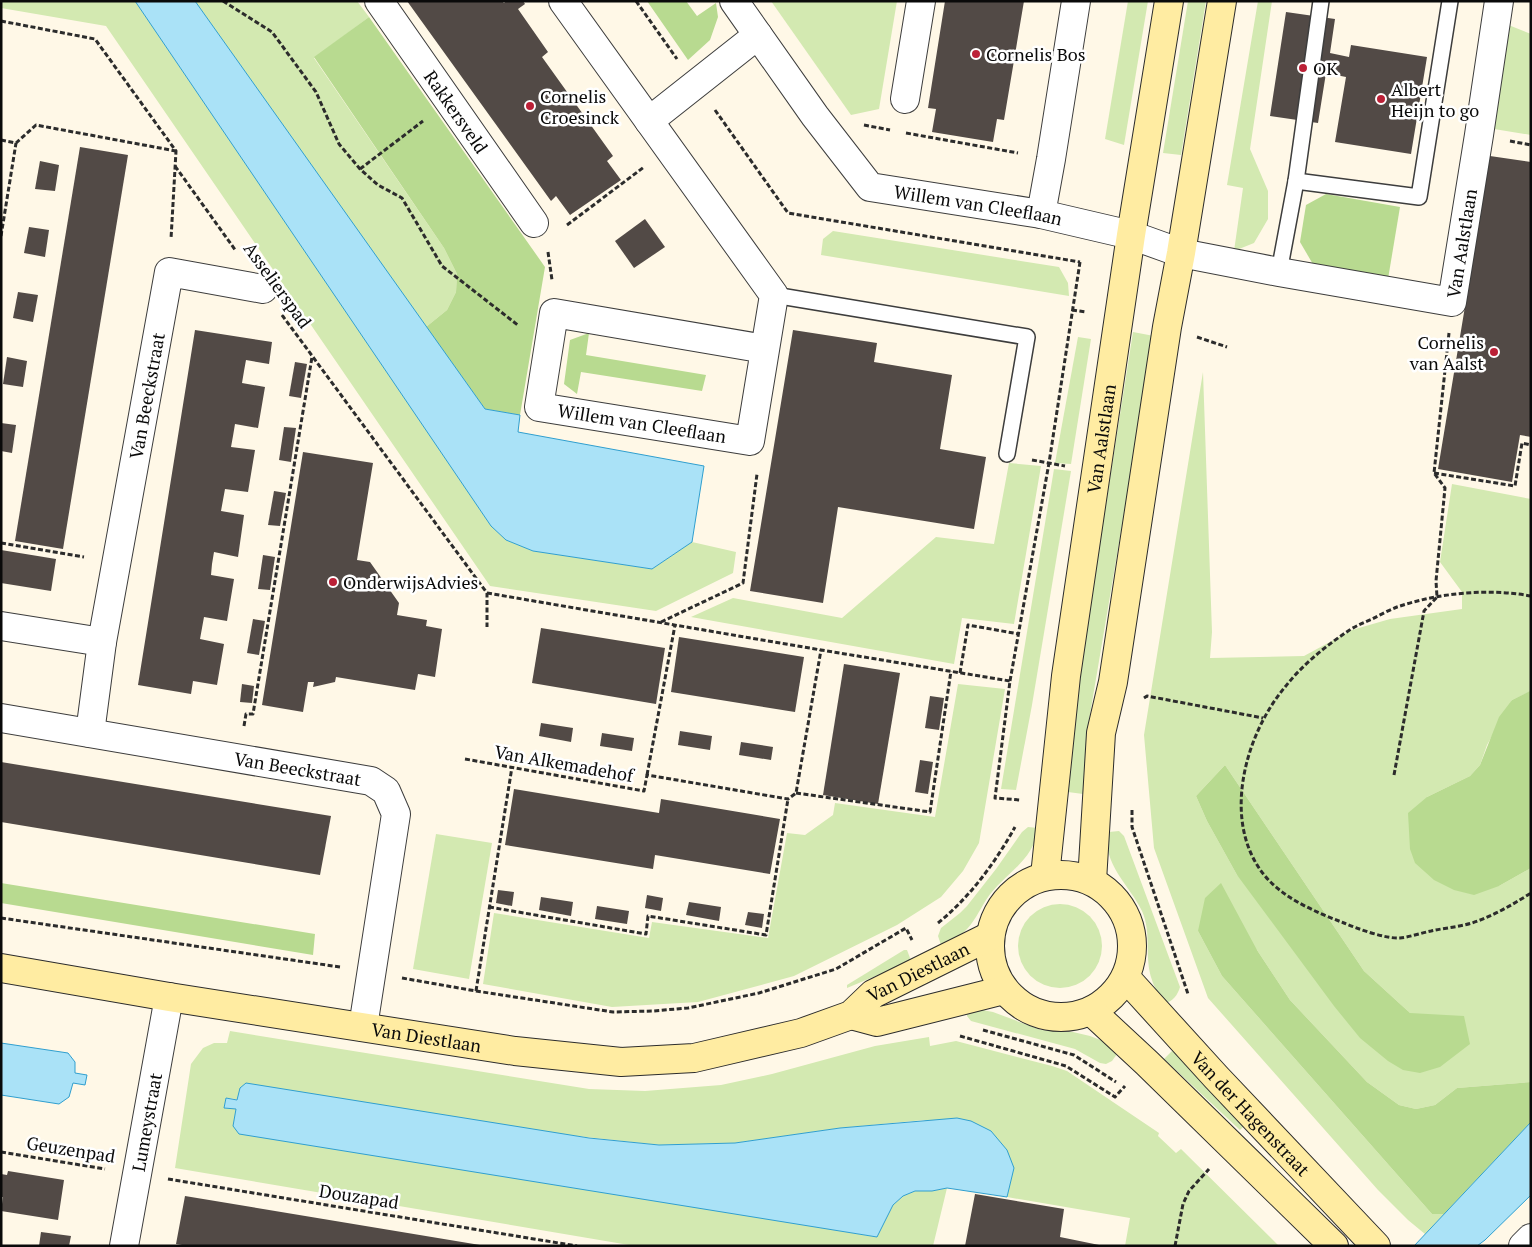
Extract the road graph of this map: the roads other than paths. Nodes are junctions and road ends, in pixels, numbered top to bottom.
1 (379, 1) edge
2 (563, 1) edge
3 (734, 1) edge
4 (921, 1) edge
5 (1076, 1) edge
6 (1169, 1) edge
7 (1222, 1) edge
8 (1321, 1) edge
9 (1450, 1) edge
10 (1499, 1) edge
11 (758, 35) junction
12 (906, 99) dead end
13 (649, 121) junction
14 (1296, 181) junction
15 (1041, 214) junction
16 (534, 222) dead end
17 (1131, 235) junction
18 (1181, 253) junction
19 (1279, 272) junction
20 (263, 290) road end
21 (774, 296) junction
22 (765, 349) junction
23 (1007, 454) road end
24 (1, 626) edge
25 (102, 642) junction
26 (1, 718) edge
27 (90, 733) junction
28 (1045, 876) junction
29 (1092, 881) junction
30 (990, 936) junction
31 (1, 968) edge
32 (1126, 978) junction
33 (1004, 990) junction
34 (169, 997) junction
35 (1091, 1011) junction
36 (851, 1015) junction
37 (364, 1027) junction
38 (1531, 1238) edge
39 (1374, 1243) edge
40 (124, 1246) edge
41 (1334, 1246) edge
42 (1523, 1246) edge

1 - 16 street, Rakkersveld
2 - 13 street
3 - 11 street, Willem van Cleeflaan
4 - 12 street
5 - 15 street
6 - 17 street, Van Aalstlaan
7 - 18 street
8 - 14 lane
9 - 14 lane
10 - 19 street, Van Aalstlaan
11 - 13 street
11 - 15 street, Willem van Cleeflaan
13 - 21 street
14 - 19 lane
15 - 17 street, Willem van Cleeflaan
17 - 18 street, Willem van Cleeflaan
17 - 28 street, Van Aalstlaan
18 - 19 street, Van Aalstlaan
18 - 29 street
20 - 25 street, Van Beeckstraat
21 - 22 street, Willem van Cleeflaan
21 - 23 lane
22 - 22 street, Willem van Cleeflaan
24 - 25 street
25 - 27 street, Van Beeckstraat
26 - 27 street, Van Beeckstraat
27 - 37 street, Van Beeckstraat
28 - 29 street
28 - 30 street
29 - 32 street
30 - 33 street
30 - 36 street, Van Diestlaan
31 - 34 street, Van Diestlaan
32 - 35 street
32 - 39 street, Van der Hagenstraat
33 - 35 street
33 - 36 street, Van Diestlaan
34 - 37 street, Van Diestlaan
34 - 40 street, Lumeystraat
35 - 41 street, Van der Hagenstraat
36 - 37 street, Van Diestlaan
38 - 42 street

